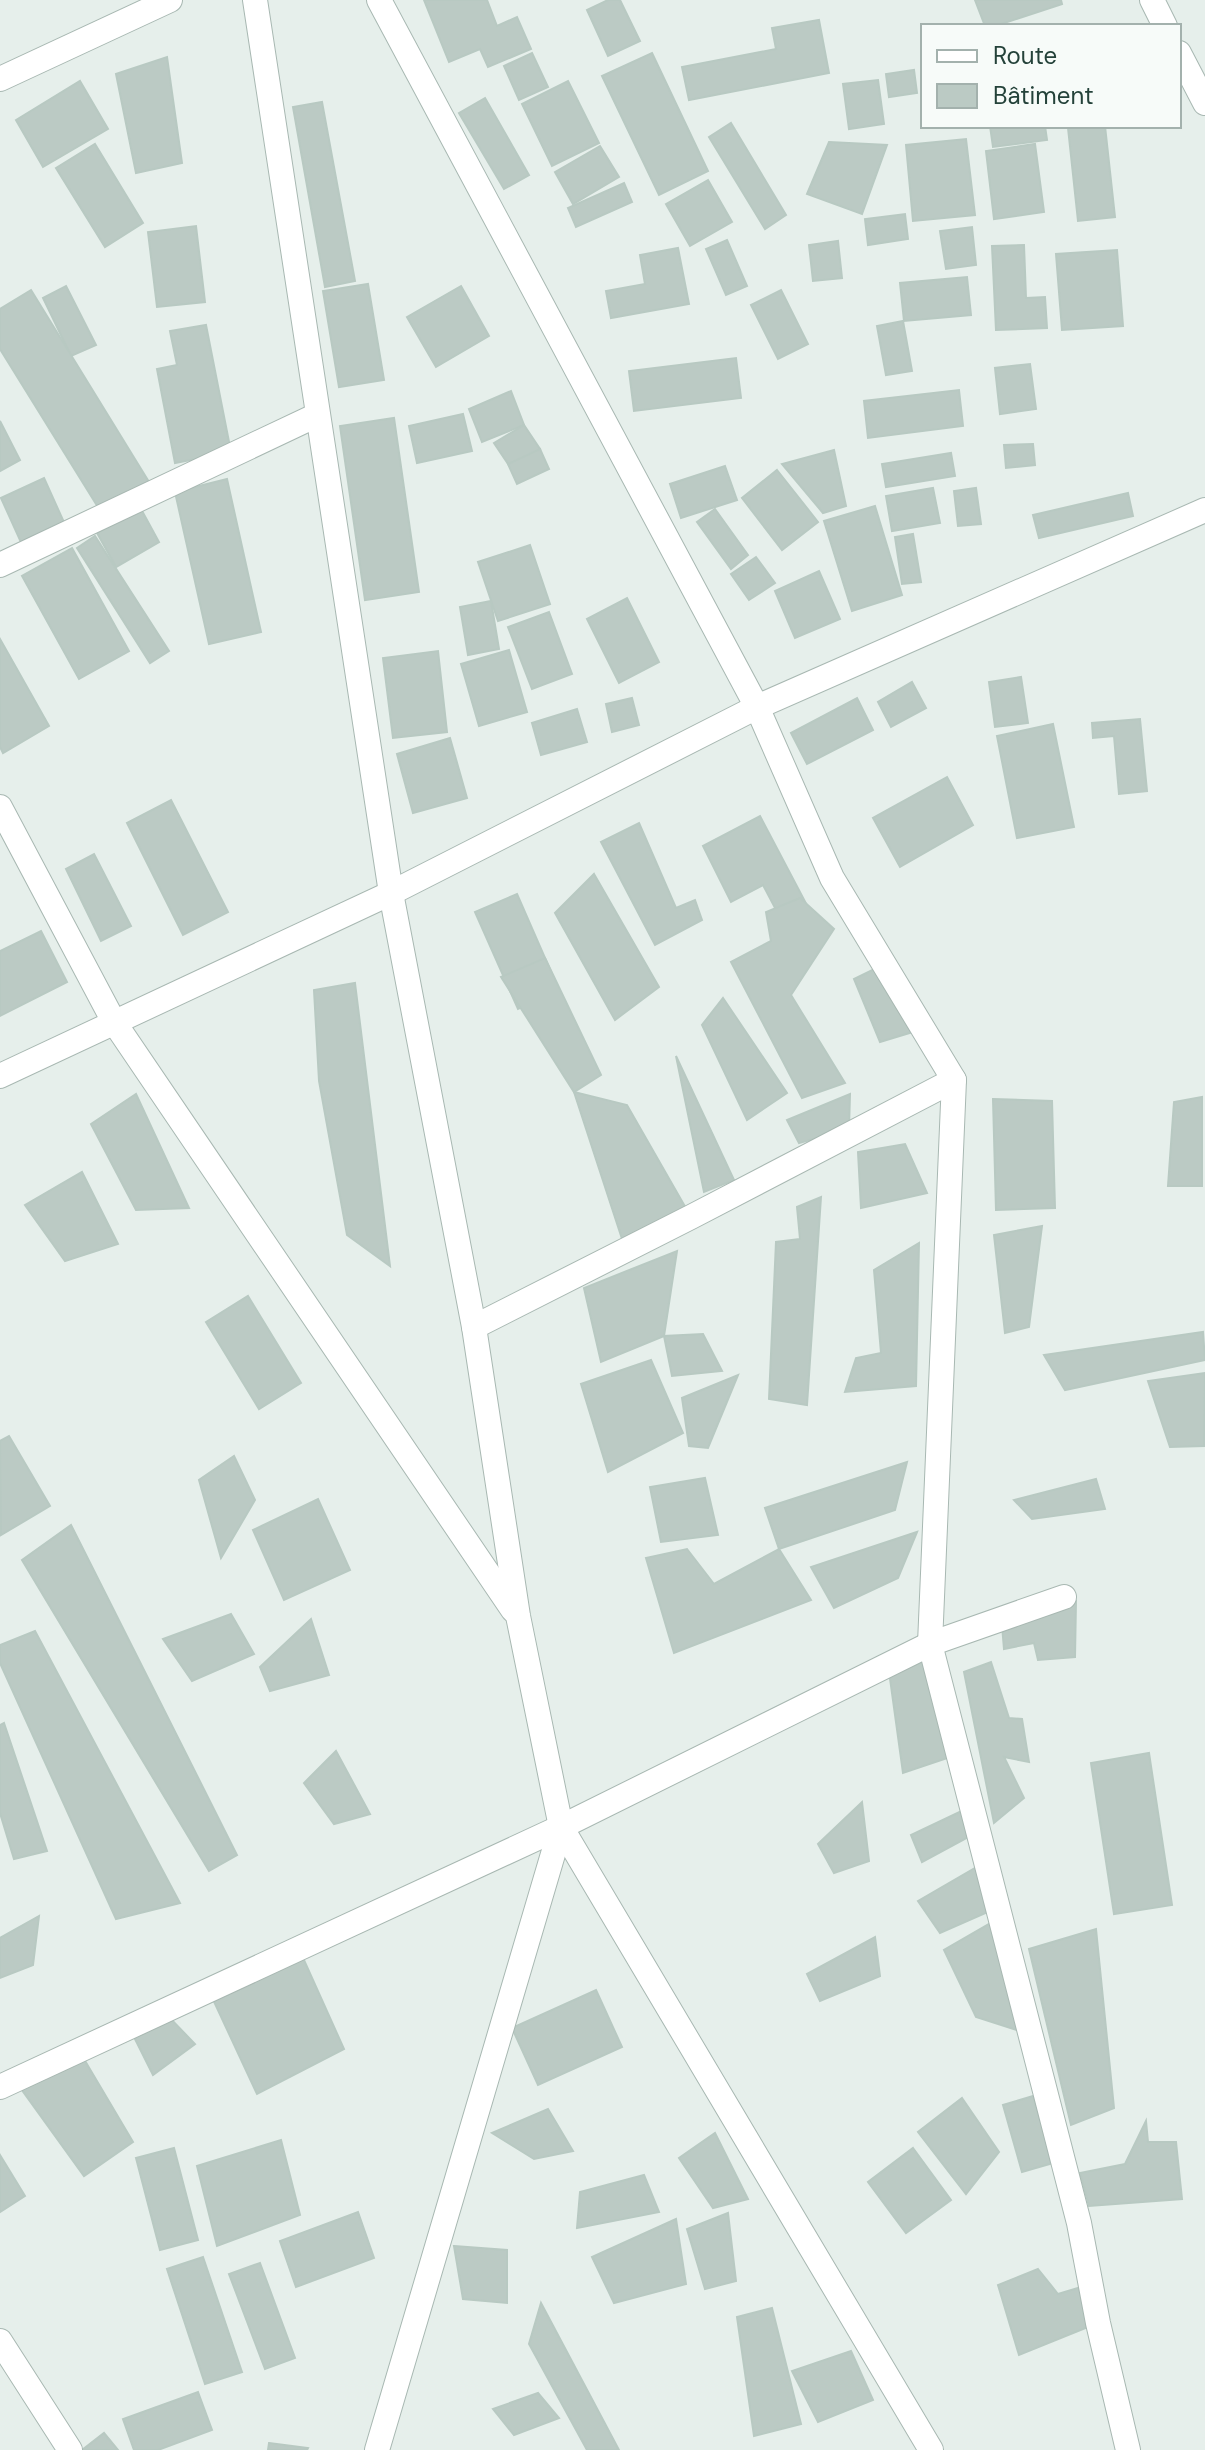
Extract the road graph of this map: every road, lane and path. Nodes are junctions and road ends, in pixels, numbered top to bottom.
1 (170, 0) edge
2 (255, 0) edge
3 (379, 0) edge
4 (1152, 0) edge
5 (1164, 24) edge
6 (1181, 57) edge
7 (0, 79) edge
8 (1205, 103) edge
9 (317, 415) junction
10 (1205, 510) edge
11 (0, 565) edge
12 (757, 707) junction
13 (0, 807) edge
14 (391, 893) junction
15 (114, 1022) junction
16 (0, 1076) edge
17 (954, 1080) junction
18 (474, 1327) junction
19 (1064, 1597) dead end
20 (518, 1616) junction
21 (930, 1644) junction
22 (561, 1827) junction
23 (0, 2087) edge
24 (0, 2341) edge
25 (70, 2450) edge
26 (377, 2450) edge
27 (931, 2450) edge
28 (1128, 2450) edge

1 - 7 street
2 - 9 street
3 - 12 street
4 - 5 street
6 - 8 street
9 - 11 street
9 - 14 street
10 - 12 street
12 - 14 street
12 - 17 street
13 - 15 street
14 - 15 street
14 - 18 street
15 - 16 street
15 - 20 street
17 - 18 street
17 - 21 street
18 - 20 street
19 - 21 street
20 - 22 street
21 - 22 street
21 - 28 street
22 - 23 street
22 - 26 street
22 - 27 street
24 - 25 street

